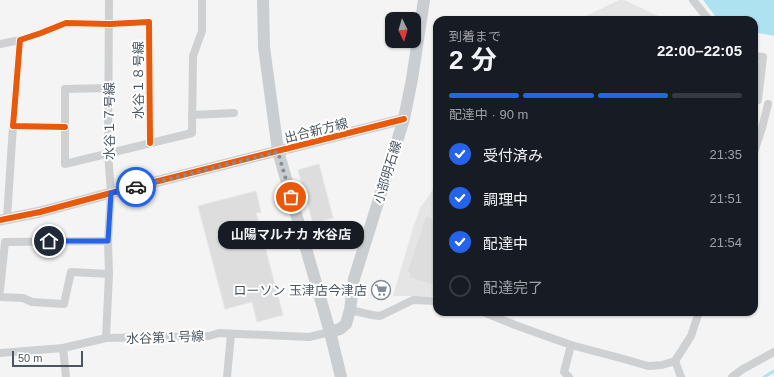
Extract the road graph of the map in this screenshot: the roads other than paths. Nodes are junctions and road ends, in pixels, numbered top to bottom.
1 (109, 0) edge
2 (202, 0) edge
3 (262, 0) edge
4 (424, 0) edge
5 (693, 0) edge
6 (706, 16) edge
7 (110, 24) junction
8 (20, 40) junction
9 (0, 44) edge
10 (758, 56) edge
11 (109, 88) junction
12 (758, 88) edge
13 (758, 100) edge
14 (771, 102) edge
15 (234, 113) dead end
16 (192, 115) junction
17 (404, 119) junction
18 (13, 126) junction
19 (65, 127) junction
20 (758, 140) edge
21 (150, 143) junction
22 (278, 152) junction
23 (108, 153) junction
24 (111, 193) junction
25 (4, 219) edge
26 (108, 241) junction
27 (109, 274) junction
28 (0, 290) edge
29 (0, 297) edge
30 (433, 301) edge
31 (350, 310) junction
32 (494, 316) edge
33 (698, 316) edge
34 (330, 332) junction
35 (231, 334) junction
36 (106, 338) junction
37 (570, 345) junction
38 (63, 348) junction
39 (774, 352) edge
40 (0, 353) edge
41 (675, 361) junction
42 (66, 377) edge
43 (227, 377) edge
44 (341, 377) edge
45 (569, 377) edge
46 (681, 377) edge
47 (732, 377) edge

1 - 7 street, 水谷１７号線
2 - 16 street
3 - 22 main road
4 - 17 main road, 小部明石線
5 - 6 street
7 - 8 street, 水谷１８号線
7 - 11 street, 水谷１７号線
7 - 21 street, 水谷１８号線
8 - 9 street, 水谷１８号線
8 - 18 street
10 - 12 street
11 - 19 street
11 - 23 street, 水谷１７号線
13 - 14 street
14 - 20 street
15 - 16 street
16 - 21 street
17 - 22 street, 出合新方線
17 - 31 main road, 小部明石線
18 - 19 street
18 - 25 street
19 - 23 street
21 - 23 street
22 - 24 street, 出合新方線
22 - 34 main road
23 - 24 street, 水谷１７号線
24 - 25 street, 出合新方線
24 - 26 street, 水谷１７号線
26 - 27 street, 水谷１７号線
26 - 28 street
27 - 29 street
27 - 36 street, 水谷１７号線
30 - 31 street
31 - 34 main road, 小部明石線
32 - 37 street
33 - 41 street
34 - 35 street, 水谷第１号線
34 - 44 main road
35 - 36 street, 水谷第１号線
35 - 43 street
36 - 38 street, 水谷第１号線
37 - 41 street
37 - 45 street
38 - 40 street, 水谷第１号線
38 - 42 street
39 - 47 street
41 - 46 street

